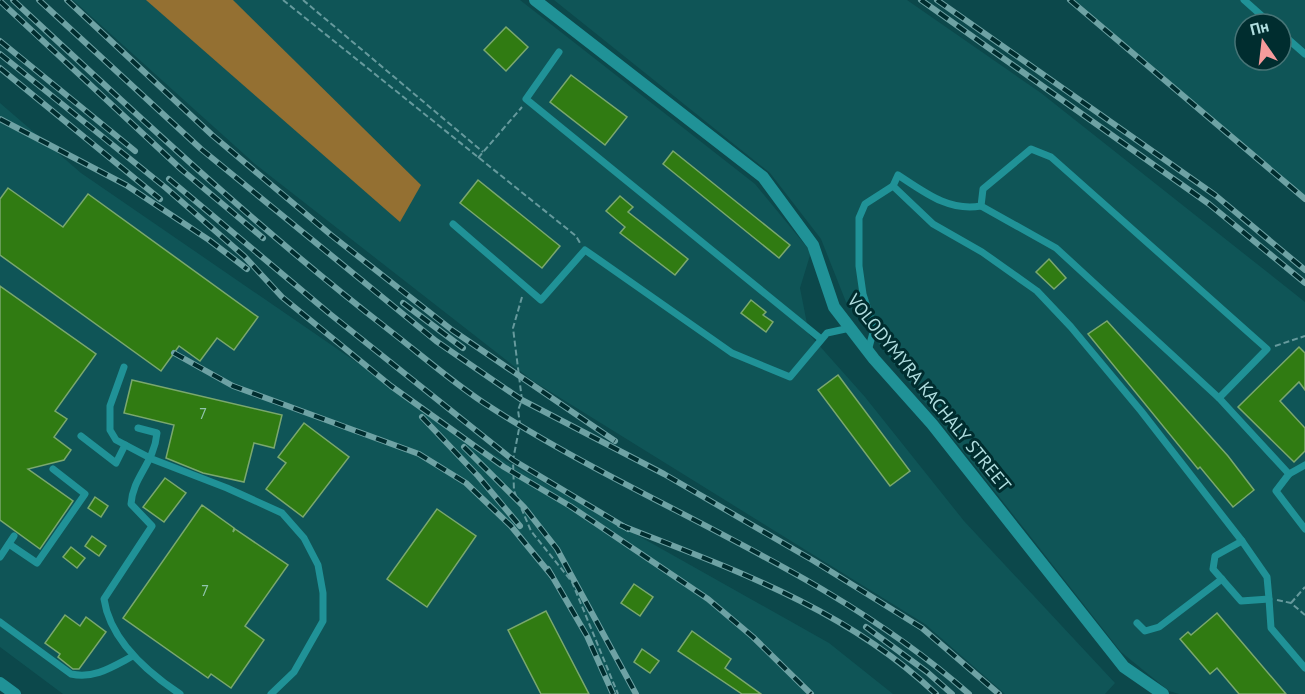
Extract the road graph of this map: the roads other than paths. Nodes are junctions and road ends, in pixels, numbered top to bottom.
1 (535, 0) edge
2 (1244, 0) edge
3 (1258, 12) edge
4 (1293, 44) edge
5 (559, 52) dead end
6 (1305, 54) edge
7 (892, 186) junction
8 (981, 206) junction
9 (453, 224) dead end
10 (850, 328) junction
11 (821, 339) junction
12 (868, 351) junction
13 (124, 367) dead end
14 (1219, 398) junction
15 (138, 428) dead end
16 (81, 436) dead end
17 (125, 445) junction
18 (152, 459) junction
19 (1305, 465) edge
20 (53, 469) dead end
21 (1289, 474) junction
22 (1305, 528) edge
23 (14, 536) dead end
24 (1242, 541) junction
25 (9, 544) junction
26 (0, 557) edge
27 (1222, 579) junction
28 (1269, 599) junction
29 (0, 622) edge
30 (1137, 623) dead end
31 (133, 656) junction
32 (1305, 668) edge
33 (0, 683) edge
34 (15, 694) edge
35 (180, 694) edge
36 (272, 694) edge
37 (1163, 694) edge

1 - 10 street, VOLODYMYRA KACHALY STREET
2 - 3 lane
4 - 6 lane
5 - 11 lane
7 - 8 lane
7 - 12 lane
7 - 24 lane
8 - 14 lane
8 - 14 lane
9 - 11 lane
10 - 11 lane
10 - 12 street, VOLODYMYRA KACHALY STREET
12 - 37 street, VOLODYMYRA KACHALY STREET
13 - 17 lane
14 - 21 lane
15 - 18 lane
16 - 17 lane
17 - 18 lane
18 - 31 lane
18 - 36 lane
19 - 21 lane
20 - 25 lane
21 - 22 lane
23 - 25 lane
24 - 27 lane
24 - 28 lane
25 - 26 lane
27 - 28 lane
27 - 30 lane
28 - 32 lane
29 - 31 lane
31 - 35 lane
33 - 34 street

